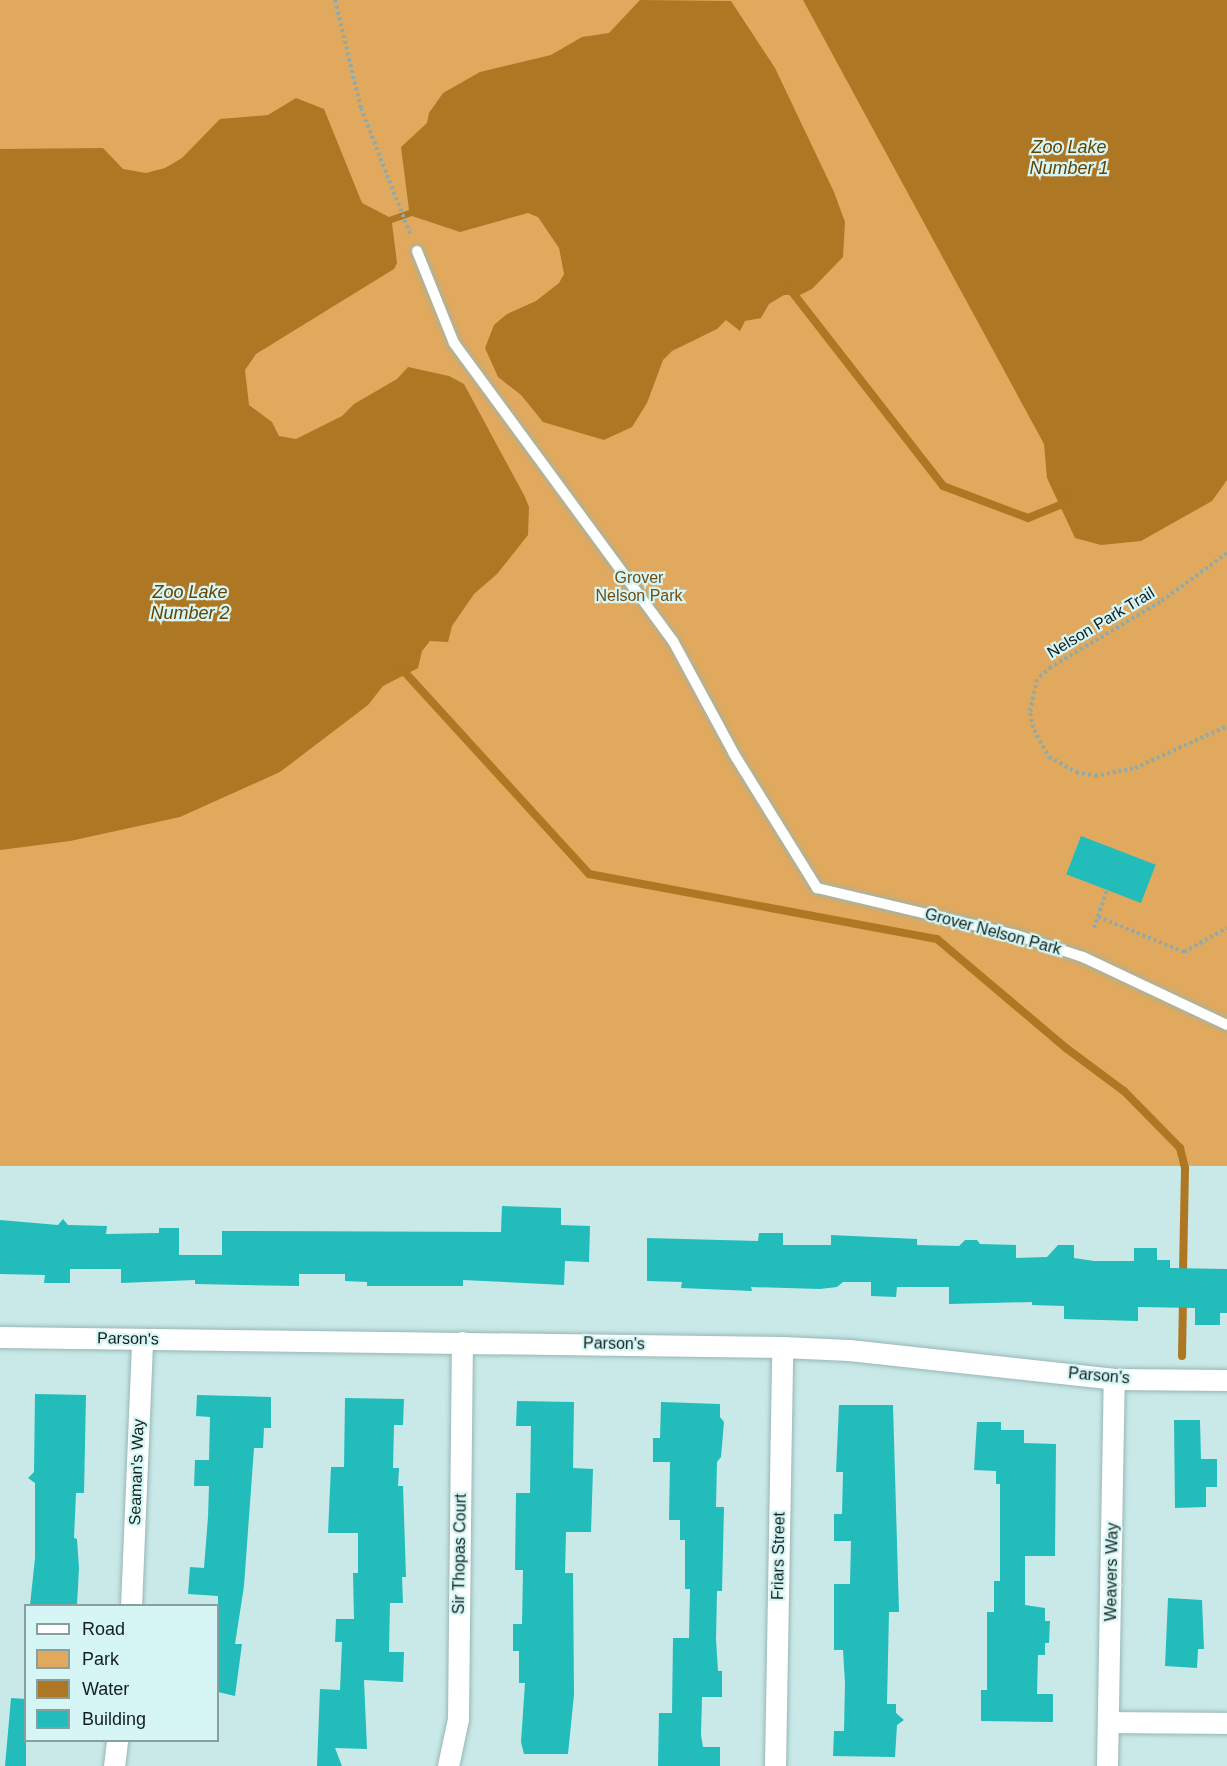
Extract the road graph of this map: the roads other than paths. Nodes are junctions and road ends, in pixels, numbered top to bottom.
1 (417, 250) dead end
2 (1227, 1025) edge
3 (0, 1337) edge
4 (142, 1339) junction
5 (462, 1342) junction
6 (782, 1347) junction
7 (1114, 1379) junction
8 (1227, 1380) edge
9 (131, 1604) edge
10 (1110, 1722) junction
11 (1227, 1723) edge
12 (117, 1742) edge
13 (114, 1766) edge
14 (448, 1766) edge
15 (776, 1766) edge
16 (1107, 1766) edge

1 - 2 lane, Grover Nelson Park
3 - 4 street, Parson's
4 - 5 street, Parson's
4 - 9 street, Seaman's Way
5 - 6 street, Parson's
5 - 14 street, Sir Thopas Court
6 - 7 street, Parson's
6 - 15 street, Friars Street
7 - 8 street, Parson's
7 - 10 street, Weavers Way
10 - 11 street
10 - 16 street, Weavers Way
12 - 13 street

